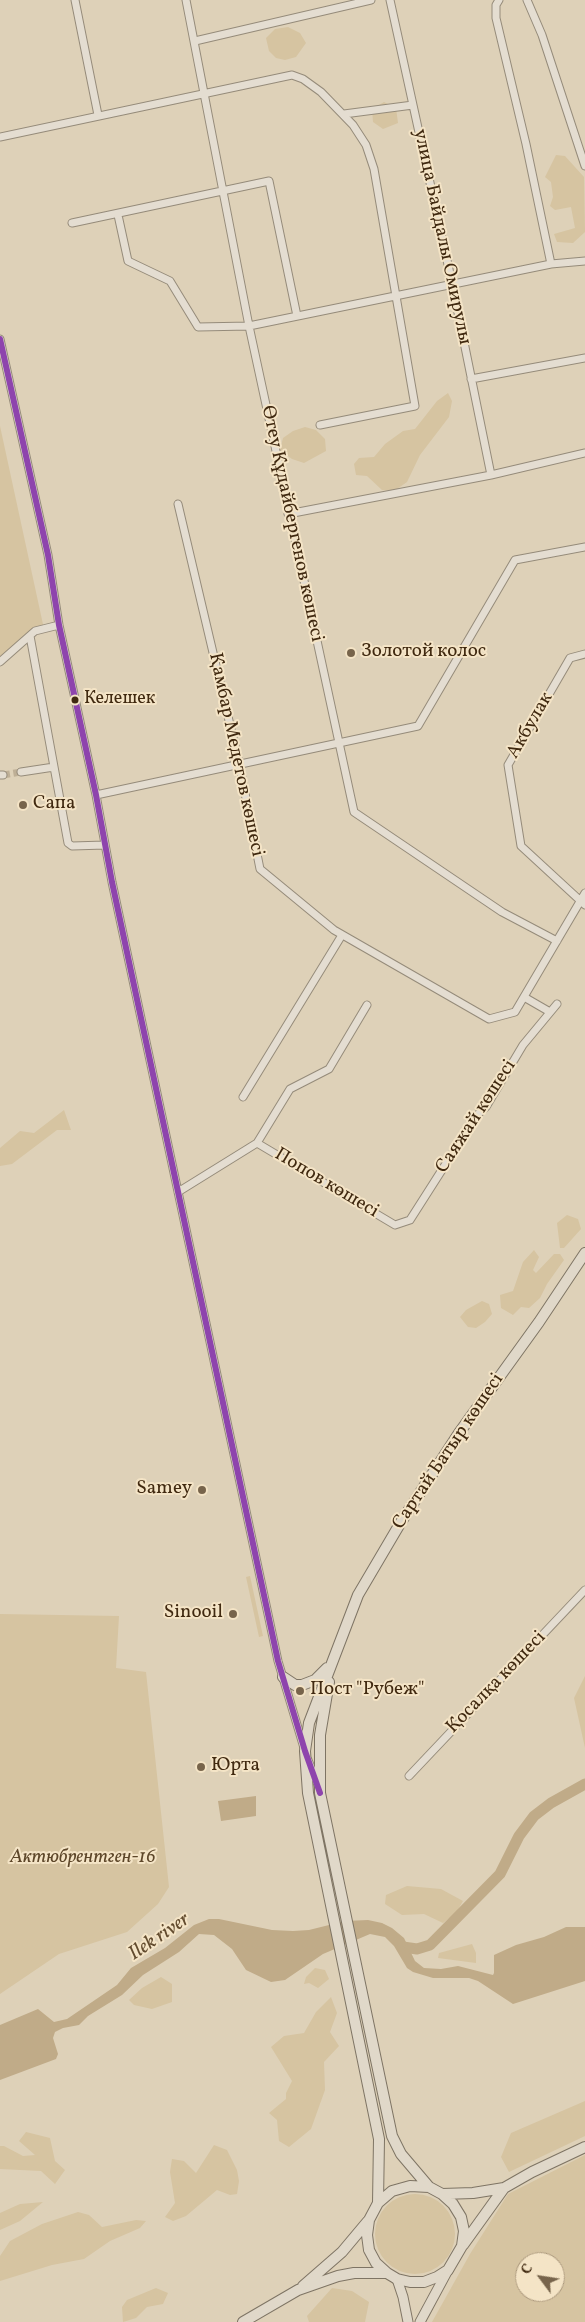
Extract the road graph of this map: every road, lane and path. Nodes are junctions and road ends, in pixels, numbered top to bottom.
1 (75, 0) edge
2 (186, 0) edge
3 (371, 0) edge
4 (390, 0) edge
5 (498, 0) edge
6 (527, 0) edge
7 (195, 41) junction
8 (204, 92) junction
9 (413, 105) junction
10 (344, 114) junction
11 (98, 115) junction
12 (0, 137) edge
13 (585, 166) edge
14 (223, 190) junction
15 (118, 215) junction
16 (72, 223) dead end
17 (585, 261) edge
18 (552, 264) junction
19 (452, 283) junction
20 (395, 296) junction
21 (297, 316) junction
22 (249, 326) junction
23 (0, 339) edge
24 (585, 358) edge
25 (471, 379) junction
26 (320, 425) dead end
27 (585, 453) edge
28 (492, 475) junction
29 (178, 504) dead end
30 (288, 514) junction
31 (585, 547) edge
32 (60, 625) junction
33 (30, 636) junction
34 (585, 654) edge
35 (0, 662) edge
36 (338, 744) junction
37 (239, 764) junction
38 (54, 767) junction
39 (21, 772) tunnel mouth
40 (96, 795) junction
41 (105, 845) junction
42 (585, 893) edge
43 (583, 903) edge
44 (342, 935) junction
45 (557, 942) junction
46 (524, 997) junction
47 (558, 1004) dead end
48 (366, 1005) dead end
49 (550, 1012) junction
50 (243, 1097) dead end
51 (258, 1143) junction
52 (178, 1192) junction
53 (395, 1225) joint
54 (585, 1253) edge
55 (585, 1590) edge
56 (332, 1661) junction
57 (283, 1677) junction
58 (305, 1751) junction
59 (409, 1776) dead end
60 (320, 1793) junction
61 (585, 2147) edge
62 (429, 2187) junction
63 (504, 2188) junction
64 (442, 2194) junction
65 (378, 2203) junction
66 (369, 2220) junction
67 (462, 2246) junction
68 (448, 2270) junction
69 (387, 2273) junction
70 (397, 2279) junction
71 (298, 2290) junction
72 (243, 2322) edge
73 (408, 2322) edge
74 (420, 2322) edge

1 - 11 street
2 - 7 street, Өтеу Құдайбергенов көшесі
3 - 7 street
4 - 9 street, улица Байдалы Омирулы
5 - 18 street
6 - 13 street
7 - 8 street, Өтеу Құдайбергенов көшесі
8 - 10 street
8 - 11 street
8 - 14 street, Өтеу Құдайбергенов көшесі
9 - 10 street
9 - 19 street, улица Байдалы Омирулы
10 - 20 street
11 - 12 street
14 - 15 street
14 - 21 street
14 - 22 street, Өтеу Құдайбергенов көшесі
15 - 16 street
15 - 22 street
17 - 18 street
18 - 19 street
19 - 20 street
19 - 25 street, улица Байдалы Омирулы
20 - 21 street
20 - 26 street
21 - 22 street
22 - 30 street, Өтеу Құдайбергенов көшесі
23 - 32 street
24 - 25 street
25 - 28 street, улица Байдалы Омирулы
27 - 28 street
28 - 30 street
29 - 37 street, Қамбар Медетов көшесі
30 - 36 street, Өтеу Құдайбергенов көшесі
31 - 36 street
32 - 33 street
32 - 40 street
33 - 35 street
33 - 38 street
34 - 43 street, Акбулак
36 - 37 street
36 - 45 street, Өтеу Құдайбергенов көшесі
37 - 40 street
37 - 44 street, Қамбар Медетов көшесі
38 - 39 street
38 - 41 street
40 - 41 street
41 - 52 street
42 - 43 street, Қамбар Медетов көшесі
43 - 45 street, Қамбар Медетов көшесі
44 - 46 street, Қамбар Медетов көшесі
44 - 50 street
45 - 46 street, Қамбар Медетов көшесі
46 - 49 street
47 - 49 street, Саяжай көшесі
48 - 51 street
49 - 53 street, Саяжай көшесі
51 - 52 street
51 - 53 street, Попов көшесі
52 - 57 street
54 - 56 highway, Сартай Батыр көшесі
55 - 59 street, Қосалқа көшесі
56 - 57 highway
56 - 58 highway
56 - 60 highway
57 - 58 street
58 - 60 street
58 - 65 highway
60 - 62 highway
61 - 63 highway
62 - 64 highway
62 - 65 highway
63 - 64 highway
63 - 67 highway
64 - 67 highway
65 - 66 highway
66 - 69 highway
66 - 71 highway
67 - 68 highway
68 - 70 highway
68 - 74 main road
69 - 70 highway
69 - 71 highway
70 - 73 main road
71 - 72 highway

